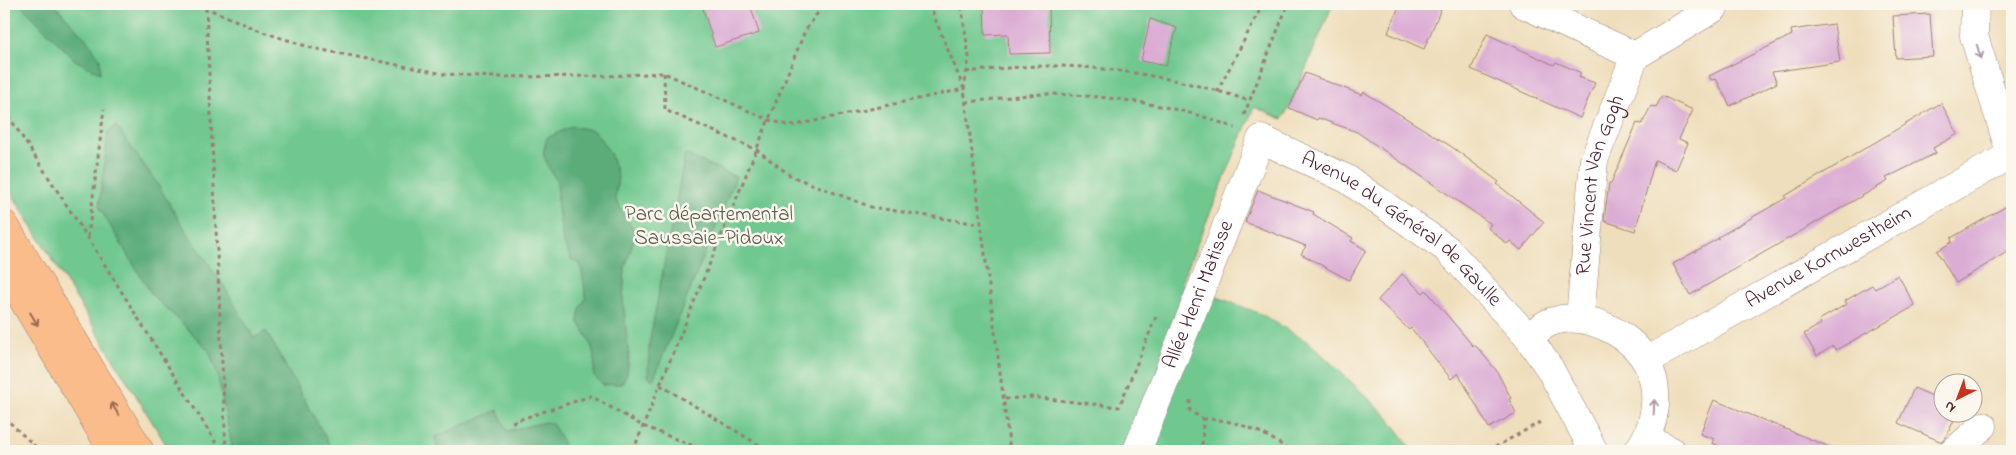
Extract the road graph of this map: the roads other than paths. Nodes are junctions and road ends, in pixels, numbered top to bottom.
1 (1523, 4) edge
2 (1975, 4) edge
3 (1714, 8) dead end
4 (1635, 56) junction
5 (1261, 139) joint
6 (2012, 154) edge
7 (4, 224) edge
8 (4, 233) edge
9 (6, 275) edge
10 (1580, 318) junction
11 (1528, 337) junction
12 (1646, 361) junction
13 (1983, 426) dead end
14 (1642, 445) edge
15 (113, 451) edge
16 (140, 451) edge
17 (1137, 451) edge
18 (1594, 451) edge
19 (1672, 451) edge
20 (1954, 451) edge

1 - 4 street
2 -> 6 street
3 - 4 street
4 - 10 street, Rue Vincent Van Gogh
5 - 11 street, Avenue du Général de Gaulle
5 - 17 street, Allée Henri Matisse
6 - 12 street, Avenue Kornwestheim
16 -> 7 main road
8 - 9 main road
9 -> 15 main road
10 - 11 street
10 - 12 street
11 - 18 street, Avenue du Général de Gaulle
14 -> 12 street
13 - 20 street
14 - 19 street

